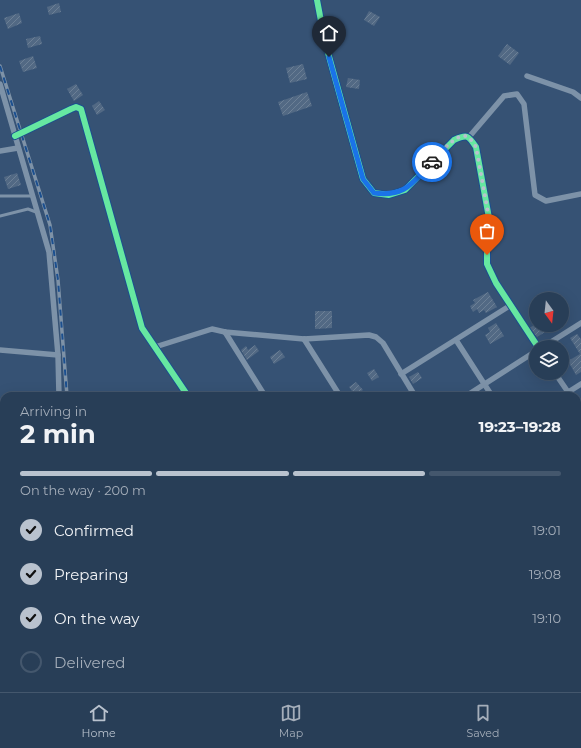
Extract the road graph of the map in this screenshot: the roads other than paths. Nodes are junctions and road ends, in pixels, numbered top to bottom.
1 (317, 0) edge
2 (527, 76) dead end
3 (0, 84) edge
4 (581, 98) edge
5 (3, 104) edge
6 (15, 136) junction
7 (469, 137) junction
8 (18, 148) junction
9 (0, 151) edge
10 (581, 194) edge
11 (0, 196) edge
12 (32, 196) junction
13 (36, 212) junction
14 (0, 216) edge
15 (511, 305) junction
16 (581, 323) edge
17 (225, 332) junction
18 (304, 339) junction
19 (456, 340) junction
20 (534, 340) edge
21 (554, 340) edge
22 (155, 347) junction
23 (0, 350) edge
24 (58, 355) junction
25 (529, 355) edge
26 (401, 374) junction
27 (560, 380) edge
28 (484, 384) junction
29 (581, 384) edge
30 (59, 392) edge
31 (185, 392) edge
32 (263, 392) edge
33 (337, 392) edge
34 (412, 392) edge
35 (472, 392) edge
36 (489, 392) edge
37 (568, 392) joint

1 - 7 street
2 - 4 street
3 - 5 street
5 - 6 street
6 - 8 street
6 - 22 street
7 - 10 street
7 - 15 street
8 - 9 street
8 - 12 street
11 - 12 lane
12 - 13 street
13 - 14 lane
13 - 24 street
15 - 19 street
15 - 20 street
16 - 21 street
17 - 18 street
17 - 22 street
17 - 32 street
18 - 26 street
18 - 33 street
19 - 26 street
19 - 28 street
22 - 31 street
23 - 24 street
24 - 30 street
25 - 28 street
26 - 34 street
27 - 37 street
28 - 35 street
28 - 36 street
29 - 37 street

